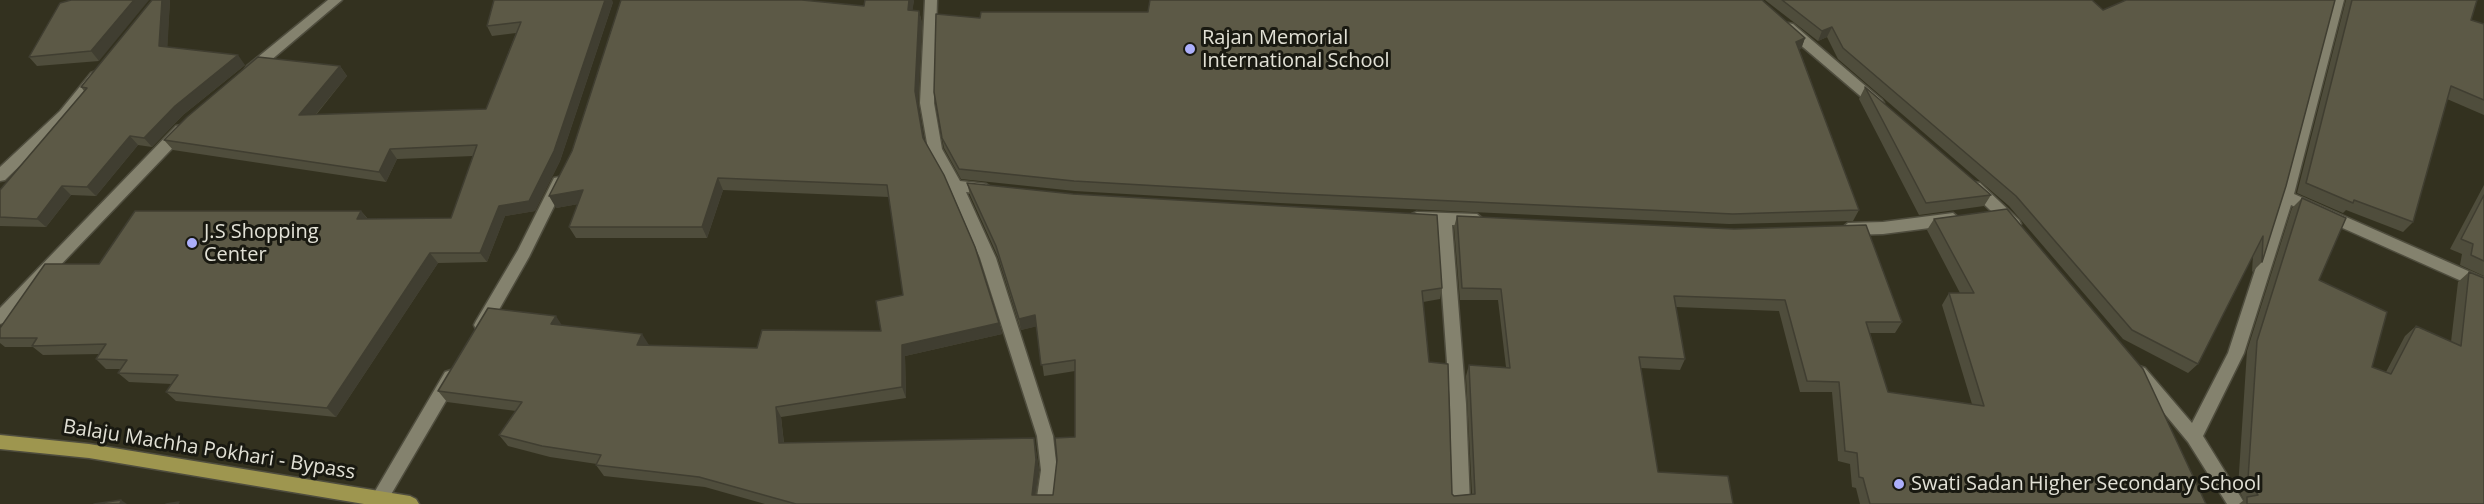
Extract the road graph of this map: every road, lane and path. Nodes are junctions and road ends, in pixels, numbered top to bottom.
1 (336, 0) edge
2 (931, 0) edge
3 (2338, 0) edge
4 (1778, 18) edge
5 (103, 68) edge
6 (244, 76) edge
7 (1889, 113) edge
8 (189, 121) edge
9 (564, 172) edge
10 (1959, 174) edge
11 (0, 176) edge
12 (956, 186) junction
13 (1003, 191) edge
14 (2286, 197) junction
15 (2003, 212) junction
16 (1397, 217) edge
17 (1444, 219) junction
18 (1491, 221) edge
19 (1836, 229) edge
20 (2026, 239) edge
21 (2484, 285) edge
22 (0, 318) edge
23 (476, 335) edge
24 (458, 365) edge
25 (2133, 365) edge
26 (2194, 438) junction
27 (0, 442) edge
28 (380, 498) junction
29 (410, 504) edge
30 (1045, 504) edge
31 (1461, 504) edge
32 (2236, 504) edge

1 - 6 street
2 - 12 street
3 - 14 street
4 - 7 street
5 - 11 street
8 - 22 street
9 - 23 street
10 - 15 street
12 - 13 street
12 - 30 street
14 - 21 street
14 - 26 street
15 - 19 street
15 - 20 street
16 - 17 street
17 - 18 street
17 - 31 street
24 - 28 street
25 - 26 street
26 - 32 street
27 - 28 main road, Balaju Machha Pokhari - Bypass
28 - 29 main road, Balaju Machha Pokhari - Bypass

